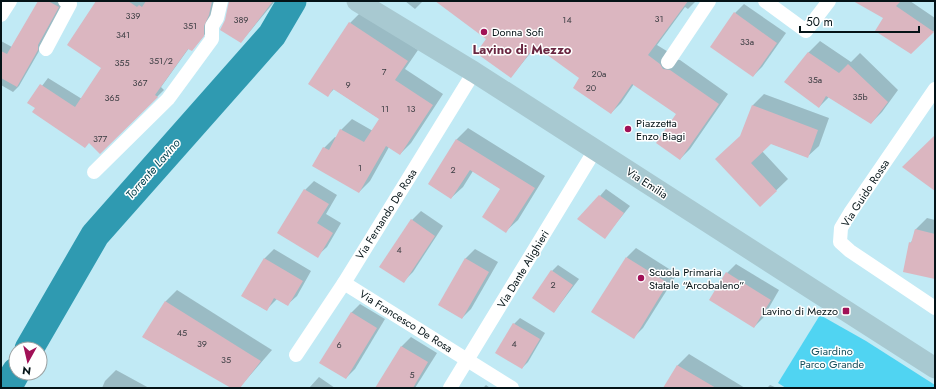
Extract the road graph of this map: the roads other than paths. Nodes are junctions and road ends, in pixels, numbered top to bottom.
1 (10, 1) edge
2 (65, 1) edge
3 (221, 1) edge
4 (357, 1) edge
5 (709, 1) edge
6 (764, 1) edge
7 (829, 1) edge
8 (1, 15) edge
9 (46, 49) dead end
10 (668, 62) dead end
11 (474, 72) junction
12 (935, 89) edge
13 (595, 150) junction
14 (94, 172) dead end
15 (344, 282) junction
16 (935, 308) edge
17 (296, 355) dead end
18 (468, 360) junction
19 (935, 368) edge
20 (450, 388) edge
21 (512, 388) edge

1 - 8 street
2 - 9 street
3 - 14 street
4 - 11 main road, Via Emilia
5 - 10 street
6 - 7 street
11 - 13 main road, Via Emilia
11 - 15 street, Via Fernando De Rosa
12 - 16 street, Via Guido Rossa
13 - 18 street, Via Dante Alighieri
13 - 19 main road, Via Emilia
15 - 17 street, Via Fernando De Rosa
15 - 18 street, Via Francesco De Rosa
18 - 20 street, Via Dante Alighieri
18 - 21 street, Via Francesco De Rosa

